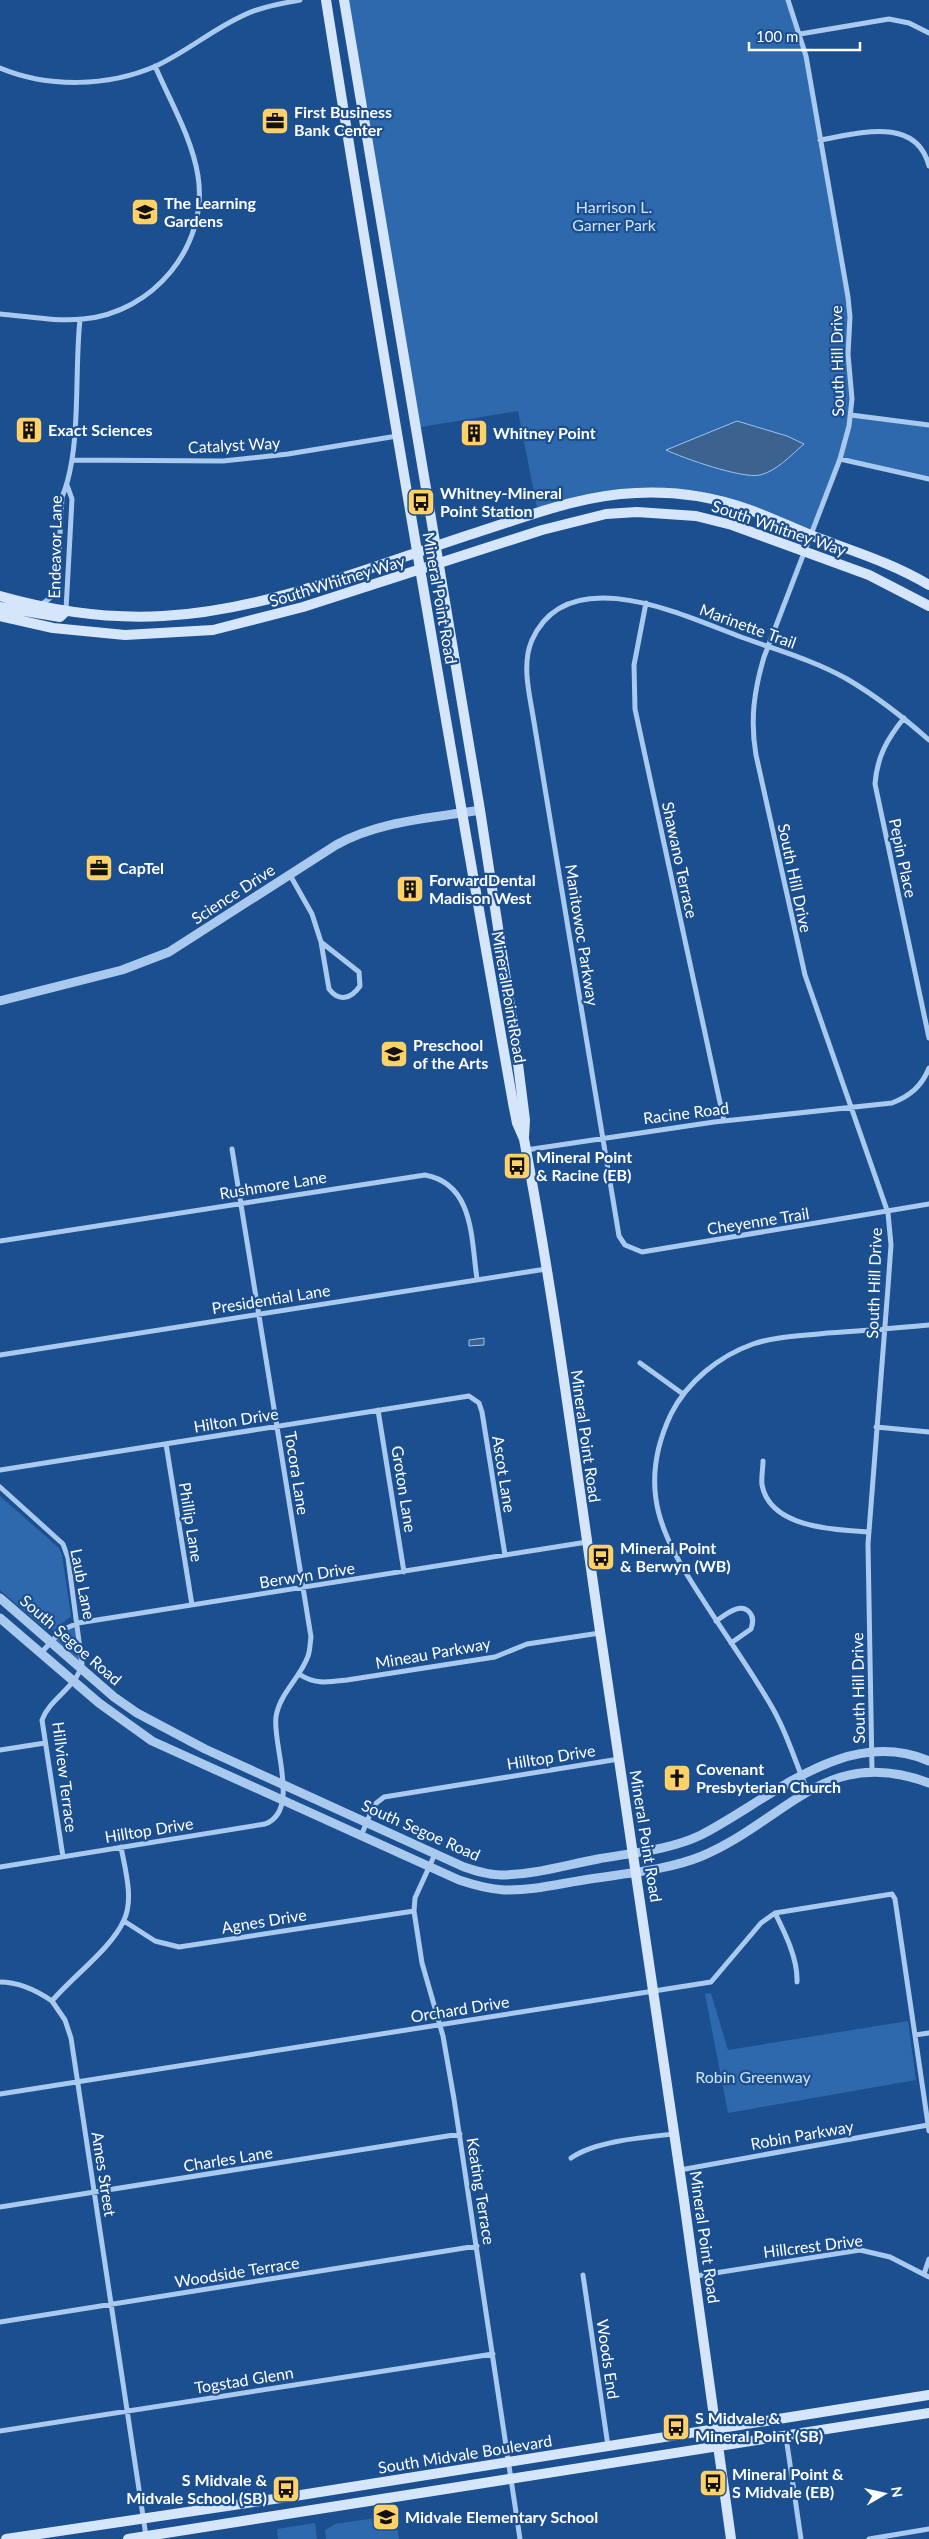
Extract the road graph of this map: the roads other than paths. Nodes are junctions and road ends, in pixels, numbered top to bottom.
1 (300, 0) edge
2 (326, 0) edge
3 (344, 0) edge
4 (788, 0) edge
5 (929, 33) edge
6 (800, 34) junction
7 (155, 66) junction
8 (0, 68) edge
9 (820, 140) junction
10 (929, 166) edge
11 (0, 314) edge
12 (80, 320) junction
13 (851, 415) junction
14 (929, 425) edge
15 (397, 436) junction
16 (840, 459) junction
17 (72, 460) junction
18 (929, 479) edge
19 (67, 484) junction
20 (811, 535) junction
21 (435, 546) junction
22 (417, 552) junction
23 (806, 552) junction
24 (438, 566) junction
25 (420, 571) junction
26 (929, 584) edge
27 (0, 596) edge
28 (646, 603) junction
29 (39, 606) junction
30 (929, 606) edge
31 (0, 607) edge
32 (66, 611) junction
33 (0, 616) edge
34 (544, 622) joint
35 (768, 646) junction
36 (904, 718) junction
37 (929, 740) edge
38 (480, 810) junction
39 (462, 813) junction
40 (290, 876) junction
41 (321, 942) junction
42 (0, 1002) edge
43 (929, 1038) edge
44 (929, 1068) edge
45 (851, 1108) junction
46 (724, 1121) junction
47 (603, 1137) junction
48 (524, 1139) junction
49 (232, 1148) dead end
50 (526, 1150) junction
51 (240, 1203) junction
52 (929, 1204) edge
53 (888, 1212) junction
54 (0, 1241) edge
55 (633, 1250) joint
56 (546, 1268) junction
57 (477, 1279) junction
58 (258, 1314) junction
59 (929, 1325) edge
60 (885, 1329) junction
61 (0, 1355) edge
62 (640, 1363) dead end
63 (683, 1394) junction
64 (475, 1398) joint
65 (378, 1410) junction
66 (277, 1426) junction
67 (876, 1427) junction
68 (929, 1432) edge
69 (166, 1444) junction
70 (763, 1461) dead end
71 (0, 1470) edge
72 (0, 1487) edge
73 (869, 1532) junction
74 (587, 1542) junction
75 (505, 1555) junction
76 (404, 1572) junction
77 (303, 1588) junction
78 (0, 1598) edge
79 (192, 1605) junction
80 (0, 1618) edge
81 (716, 1620) junction
82 (78, 1623) junction
83 (600, 1633) junction
84 (50, 1642) junction
85 (731, 1643) junction
86 (41, 1653) junction
87 (81, 1668) junction
88 (299, 1674) junction
89 (73, 1680) junction
90 (45, 1743) junction
91 (0, 1750) edge
92 (871, 1752) junction
93 (620, 1759) junction
94 (929, 1761) edge
95 (872, 1771) junction
96 (801, 1775) junction
97 (929, 1783) edge
98 (808, 1792) junction
99 (283, 1793) junction
100 (367, 1823) junction
101 (361, 1836) junction
102 (121, 1847) junction
103 (634, 1852) junction
104 (435, 1854) junction
105 (62, 1857) junction
106 (0, 1867) edge
107 (429, 1867) junction
108 (637, 1871) junction
109 (414, 1910) junction
110 (775, 1913) junction
111 (124, 1921) junction
112 (0, 1982) edge
113 (796, 1982) dead end
114 (654, 1991) junction
115 (52, 2001) junction
116 (440, 2024) junction
117 (929, 2033) edge
118 (915, 2035) junction
119 (77, 2082) junction
120 (0, 2094) edge
121 (929, 2128) edge
122 (460, 2134) junction
123 (675, 2134) junction
124 (571, 2158) dead end
125 (680, 2170) junction
126 (94, 2192) junction
127 (0, 2207) edge
128 (477, 2246) junction
129 (929, 2259) edge
130 (583, 2275) dead end
131 (696, 2276) junction
132 (926, 2276) edge
133 (112, 2304) junction
134 (0, 2322) edge
135 (493, 2354) junction
136 (929, 2394) edge
137 (128, 2411) junction
138 (929, 2413) edge
139 (717, 2428) junction
140 (0, 2431) edge
141 (786, 2437) junction
142 (608, 2446) junction
143 (719, 2446) junction
144 (508, 2462) junction
145 (510, 2479) junction
146 (143, 2520) junction
147 (929, 2529) edge
148 (146, 2536) junction
149 (10, 2538) edge
150 (128, 2539) edge
151 (520, 2539) edge
152 (731, 2539) edge
153 (801, 2539) edge
154 (869, 2539) edge

1 - 7 street
2 - 15 main road, Mineral Point Road
3 - 21 main road, Mineral Point Road
4 - 6 street, South Hill Drive
5 - 6 street
6 - 9 street, South Hill Drive
7 - 8 street
7 - 12 street
9 - 10 street
9 - 13 street, South Hill Drive
11 - 12 street
12 - 17 street, Endeavor Lane
13 - 14 street
13 - 16 street, South Hill Drive
15 - 17 street, Catalyst Way
15 - 22 main road, Mineral Point Road
16 - 18 street
16 - 20 street, South Hill Drive
17 - 19 street, Endeavor Lane
19 - 29 street, Endeavor Lane
19 - 32 street, Endeavor Lane
20 - 21 main road, South Whitney Way
20 - 23 street, South Hill Drive
20 - 26 main road, South Whitney Way
21 - 22 main road, South Whitney Way
21 - 24 main road, Mineral Point Road
22 - 25 main road, Mineral Point Road
22 - 32 main road, South Whitney Way
23 - 24 main road, South Whitney Way
23 - 30 main road, South Whitney Way
23 - 35 street, South Hill Drive
24 - 25 main road, South Whitney Way
24 - 38 main road, Mineral Point Road
25 - 33 main road, South Whitney Way
25 - 39 main road, Mineral Point Road
27 - 29 main road, South Whitney Way
28 - 34 street, Marinette Trail
28 - 35 street, Marinette Trail
28 - 46 street, Shawano Terrace
29 - 32 main road, South Whitney Way
31 - 32 main road
34 - 47 street, Manitowoc Parkway
35 - 36 street, Marinette Trail
35 - 45 street, South Hill Drive
36 - 37 street, Marinette Trail
36 - 43 street, Pepin Place
38 - 39 street, Science Drive
38 - 48 main road, Mineral Point Road
39 - 40 street, Science Drive
39 - 48 main road, Mineral Point Road
40 - 41 street
40 - 42 street, Science Drive
41 - 41 street
44 - 45 street
45 - 46 street, Racine Road
45 - 53 street, South Hill Drive
46 - 47 street, Racine Road
47 - 50 street, Racine Road
47 - 55 street, Manitowoc Parkway
48 - 50 main road, Mineral Point Road
49 - 51 street, Tocora Lane
50 - 56 main road, Mineral Point Road
51 - 54 street, Rushmore Lane
51 - 57 street, Rushmore Lane
51 - 58 street, Tocora Lane
52 - 53 street, Cheyenne Trail
53 - 55 street, Cheyenne Trail
53 - 60 street, South Hill Drive
56 - 57 street, Presidential Lane
56 - 74 main road, Mineral Point Road
57 - 58 street, Presidential Lane
58 - 61 street, Presidential Lane
58 - 66 street, Tocora Lane
59 - 60 street
60 - 63 street
60 - 67 street, South Hill Drive
62 - 63 street
63 - 81 street
64 - 65 street, Hilton Drive
64 - 75 street, Ascot Lane
65 - 66 street, Hilton Drive
65 - 76 street, Groton Lane
66 - 69 street, Hilton Drive
66 - 77 street, Tocora Lane
67 - 68 street
67 - 73 street, South Hill Drive
69 - 71 street, Hilton Drive
69 - 79 street, Phillip Lane
70 - 73 street
72 - 82 street, Laub Lane
73 - 92 street, South Hill Drive
74 - 75 street, Berwyn Drive
74 - 83 main road, Mineral Point Road
75 - 76 street, Berwyn Drive
76 - 77 street, Berwyn Drive
77 - 79 street, Berwyn Drive
77 - 88 street, Tocora Lane
78 - 84 street, South Segoe Road
79 - 82 street, Berwyn Drive
80 - 86 street, South Segoe Road
81 - 85 street
81 - 85 street
82 - 84 street, Berwyn Drive
82 - 87 street, Laub Lane
83 - 88 street, Mineau Parkway
83 - 93 main road, Mineral Point Road
84 - 86 street, Berwyn Drive
84 - 87 street, South Segoe Road
85 - 96 street
86 - 89 street, South Segoe Road
87 - 89 street
87 - 99 street, South Segoe Road
88 - 99 street, Tocora Lane
89 - 90 street, Hillview Terrace
89 - 99 street, South Segoe Road
90 - 91 street
90 - 105 street, Hillview Terrace
92 - 94 street, South Segoe Road
92 - 95 street, South Hill Drive
92 - 96 street, South Segoe Road
93 - 100 street, Hilltop Drive
93 - 103 main road, Mineral Point Road
95 - 97 street, South Segoe Road
95 - 98 street, South Segoe Road
96 - 98 street
96 - 103 street, South Segoe Road
98 - 108 street, South Segoe Road
99 - 100 street, South Segoe Road
99 - 101 street, South Segoe Road
99 - 102 street, Hilltop Drive
100 - 101 street, Hilltop Drive
100 - 104 street, South Segoe Road
101 - 107 street, South Segoe Road
102 - 105 street, Hilltop Drive
102 - 111 street
103 - 104 street, South Segoe Road
103 - 108 main road, Mineral Point Road
104 - 107 street, Keating Terrace
105 - 106 street, Hilltop Drive
107 - 108 street, South Segoe Road
107 - 109 street, Keating Terrace
108 - 114 main road, Mineral Point Road
109 - 111 street, Agnes Drive
109 - 116 street, Keating Terrace
110 - 113 street
110 - 114 street, Orchard Drive
110 - 118 street
111 - 115 street
112 - 115 street
114 - 116 street, Orchard Drive
114 - 123 main road, Mineral Point Road
115 - 119 street, Ames Street
116 - 119 street, Orchard Drive
116 - 122 street, Keating Terrace
117 - 118 street
118 - 121 street
119 - 120 street, Orchard Drive
119 - 126 street, Ames Street
121 - 125 street, Robin Parkway
122 - 126 street, Charles Lane
122 - 128 street, Keating Terrace
123 - 124 street
123 - 125 main road, Mineral Point Road
125 - 131 main road, Mineral Point Road
126 - 127 street, Charles Lane
126 - 133 street, Ames Street
128 - 133 street, Woodside Terrace
128 - 135 street, Keating Terrace
129 - 132 street
130 - 142 street, Woods End
131 - 132 street, Hillcrest Drive
131 - 139 main road, Mineral Point Road
133 - 134 street, Woodside Terrace
133 - 137 street, Ames Street
135 - 137 street, Togstad Glenn
135 - 144 street, Keating Terrace
136 - 139 main road, South Midvale Boulevard
137 - 140 street, Togstad Glenn
137 - 146 street, Ames Street
138 - 141 main road, South Midvale Boulevard
139 - 142 main road, South Midvale Boulevard
139 - 143 main road, Mineral Point Road
141 - 143 main road, South Midvale Boulevard
141 - 153 street
142 - 144 main road, South Midvale Boulevard
143 - 145 main road, South Midvale Boulevard
143 - 152 main road, Mineral Point Road
144 - 145 street, Keating Terrace
144 - 146 main road, South Midvale Boulevard
145 - 148 main road, South Midvale Boulevard
145 - 151 street, Keating Terrace
146 - 148 street, Ames Street
146 - 149 main road, South Midvale Boulevard
147 - 154 street
148 - 150 main road, South Midvale Boulevard

